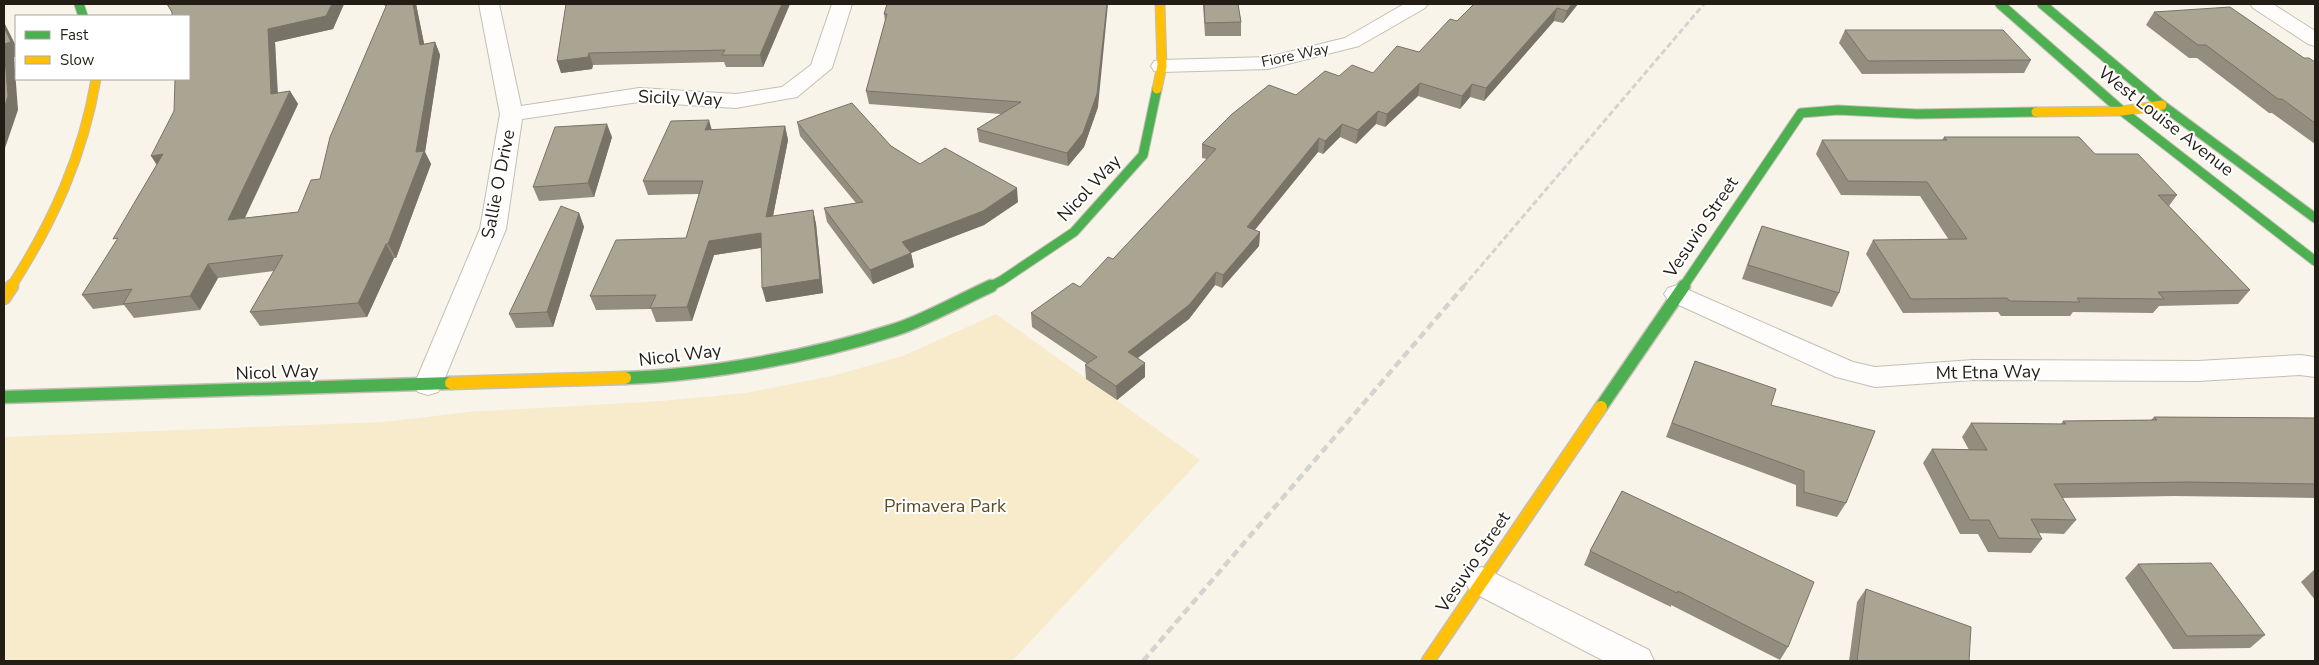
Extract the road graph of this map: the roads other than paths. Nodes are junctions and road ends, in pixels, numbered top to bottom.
1 (489, 4) edge
2 (842, 4) edge
3 (1160, 4) edge
4 (1418, 4) edge
5 (2000, 4) edge
6 (2042, 4) edge
7 (2260, 4) edge
8 (2315, 40) edge
9 (1162, 66) junction
10 (96, 80) edge
11 (2162, 105) junction
12 (2122, 111) junction
13 (511, 114) junction
14 (2315, 218) edge
15 (2315, 261) edge
16 (1677, 294) junction
17 (4, 298) edge
18 (2315, 367) edge
19 (428, 385) junction
20 (4, 397) edge
21 (1482, 581) junction
22 (1428, 661) edge
23 (1637, 661) edge

1 - 13 street, Sallie O Drive
2 - 13 street, Sicily Way
3 - 9 street, Nicol Way
4 - 9 street, Fiore Way
5 - 12 street, West Louise Avenue
6 - 11 street, West Louise Avenue
7 - 8 street
9 - 19 street, Nicol Way
10 - 17 street
11 - 12 street, Vesuvio Street
11 - 14 street, West Louise Avenue
12 - 15 street, West Louise Avenue
12 - 16 street, Vesuvio Street
13 - 19 street, Sallie O Drive
16 - 18 street, Mt Etna Way
16 - 21 street, Vesuvio Street
19 - 20 street, Nicol Way
21 - 22 street, Vesuvio Street
21 - 23 street

